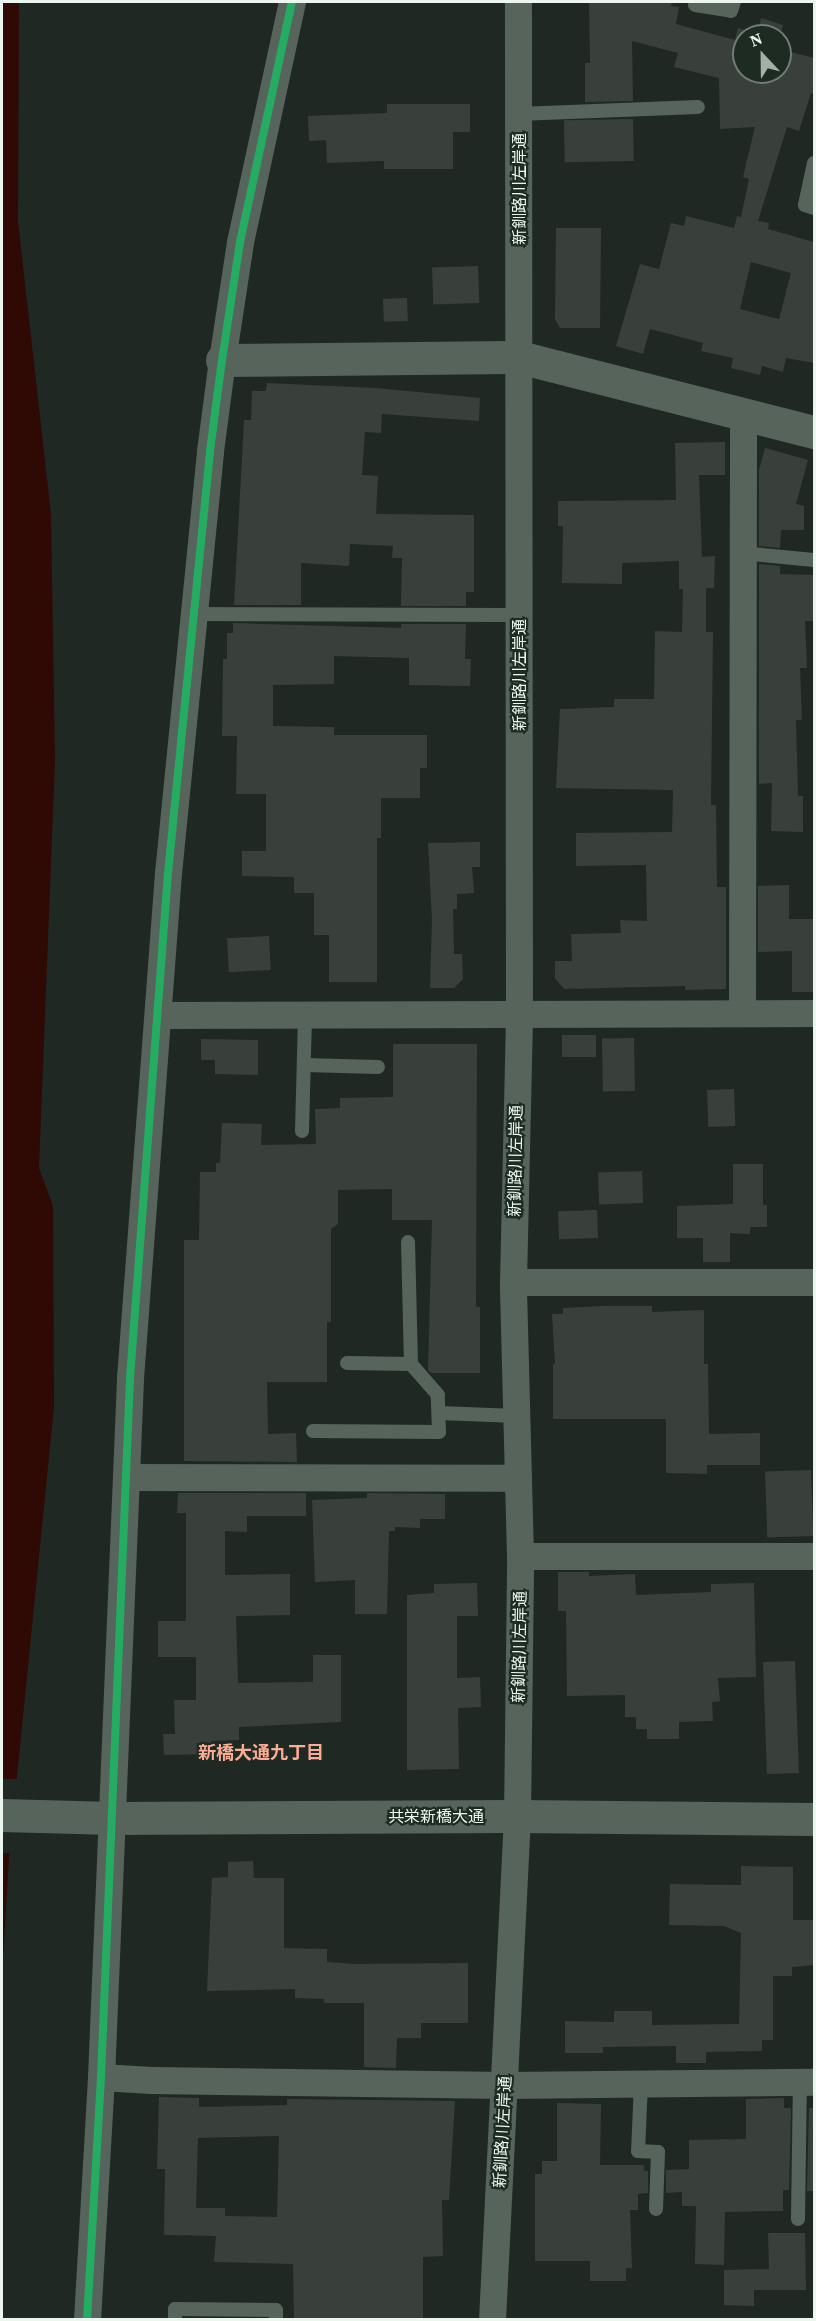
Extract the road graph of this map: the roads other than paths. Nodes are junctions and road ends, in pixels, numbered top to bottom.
1 (292, 2) edge
2 (518, 2) edge
3 (734, 2) edge
4 (695, 5) dead end
5 (698, 108) dead end
6 (518, 114) junction
7 (814, 163) edge
8 (814, 208) edge
9 (519, 357) junction
10 (222, 360) junction
11 (743, 415) junction
12 (814, 432) edge
13 (742, 553) junction
14 (814, 560) edge
15 (193, 614) junction
16 (519, 615) junction
17 (814, 1012) edge
18 (742, 1013) junction
19 (158, 1015) junction
20 (304, 1015) junction
21 (519, 1015) junction
22 (303, 1065) junction
23 (378, 1067) dead end
24 (302, 1131) dead end
25 (408, 1242) dead end
26 (513, 1282) junction
27 (814, 1282) edge
28 (347, 1364) dead end
29 (411, 1364) junction
30 (438, 1413) junction
31 (516, 1416) junction
32 (313, 1431) dead end
33 (126, 1477) junction
34 (518, 1478) junction
35 (520, 1556) junction
36 (814, 1556) edge
37 (2, 1815) edge
38 (517, 1816) junction
39 (113, 1818) junction
40 (814, 1819) edge
41 (101, 2077) junction
42 (807, 2082) edge
43 (641, 2083) junction
44 (505, 2085) junction
45 (656, 2209) dead end
46 (798, 2219) dead end
47 (87, 2319) edge
48 (175, 2319) edge
49 (276, 2319) edge
50 (492, 2319) edge

1 - 10 street
2 - 6 street, 新釧路川左岸通
3 - 4 lane
5 - 6 lane
6 - 9 street, 新釧路川左岸通
7 - 8 lane
9 - 10 street
9 - 11 street
9 - 16 street, 新釧路川左岸通
10 - 15 street
11 - 12 street
11 - 13 street
13 - 14 lane
13 - 18 street
15 - 16 lane
15 - 19 street
16 - 21 street, 新釧路川左岸通
17 - 18 street
18 - 21 street
19 - 20 street
19 - 33 street
20 - 21 street
20 - 22 lane
21 - 26 street, 新釧路川左岸通
22 - 23 lane
22 - 24 lane
25 - 29 lane
26 - 27 street
26 - 31 street, 新釧路川左岸通
28 - 29 lane
29 - 30 lane
30 - 31 lane
30 - 32 lane
31 - 34 street, 新釧路川左岸通
33 - 34 street
33 - 39 street
34 - 35 street, 新釧路川左岸通
35 - 36 street
35 - 38 street, 新釧路川左岸通
37 - 39 street, 共栄新橋大通
38 - 39 street, 共栄新橋大通
38 - 40 street, 共栄新橋大通
38 - 44 street, 新釧路川左岸通
39 - 41 street
41 - 44 street
41 - 47 street
42 - 43 street
42 - 46 lane
43 - 44 street
43 - 45 lane
44 - 50 street, 新釧路川左岸通
48 - 49 lane

